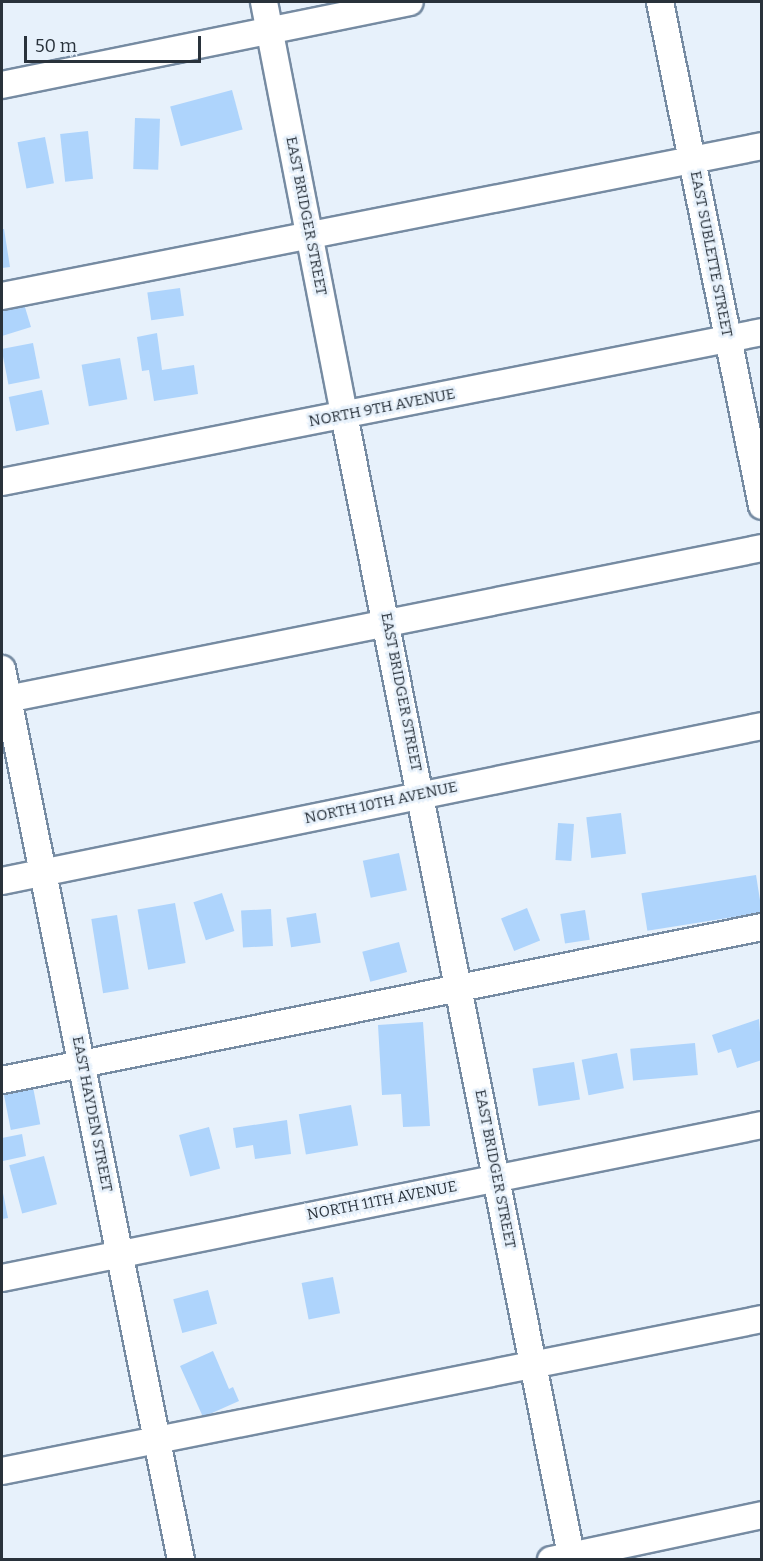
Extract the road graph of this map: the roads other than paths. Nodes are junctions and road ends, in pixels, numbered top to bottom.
1 (264, 2) edge
2 (410, 2) edge
3 (660, 2) edge
4 (269, 28) junction
5 (2, 85) edge
6 (762, 146) edge
7 (692, 160) junction
8 (310, 235) junction
9 (2, 296) edge
10 (762, 332) edge
11 (728, 338) junction
12 (344, 415) junction
13 (2, 482) edge
14 (762, 506) edge
15 (762, 548) edge
16 (387, 623) junction
17 (2, 669) edge
18 (5, 700) edge
19 (762, 726) edge
20 (421, 795) junction
21 (43, 872) junction
22 (2, 881) edge
23 (762, 927) edge
24 (459, 988) junction
25 (81, 1064) junction
26 (2, 1080) edge
27 (762, 1125) edge
28 (497, 1178) junction
29 (120, 1254) junction
30 (2, 1278) edge
31 (762, 1319) edge
32 (534, 1365) junction
33 (157, 1440) junction
34 (2, 1471) edge
35 (762, 1515) edge
36 (565, 1558) edge
37 (181, 1560) edge

1 - 4 street, EAST BRIDGER STREET
2 - 4 street
3 - 7 street, EAST SUBLETTE STREET
4 - 5 street
4 - 8 street, EAST BRIDGER STREET
6 - 7 street
7 - 8 street
7 - 11 street, EAST SUBLETTE STREET
8 - 9 street
8 - 12 street, EAST BRIDGER STREET
10 - 11 street, NORTH 9TH AVENUE
11 - 12 street, NORTH 9TH AVENUE
11 - 14 street, EAST SUBLETTE STREET
12 - 13 street, NORTH 9TH AVENUE
12 - 16 street, EAST BRIDGER STREET
15 - 16 street
16 - 18 street
16 - 20 street, EAST BRIDGER STREET
17 - 18 street, EAST HAYDEN STREET
18 - 21 street, EAST HAYDEN STREET
19 - 20 street, NORTH 10TH AVENUE
20 - 21 street, NORTH 10TH AVENUE
20 - 24 street, EAST BRIDGER STREET
21 - 22 street, NORTH 10TH AVENUE
21 - 25 street, EAST HAYDEN STREET
23 - 24 street
24 - 25 street
24 - 28 street, EAST BRIDGER STREET
25 - 26 street
25 - 29 street, EAST HAYDEN STREET
27 - 28 street, NORTH 11TH AVENUE
28 - 29 street, NORTH 11TH AVENUE
28 - 32 street, EAST BRIDGER STREET
29 - 30 street, NORTH 11TH AVENUE
29 - 33 street, EAST HAYDEN STREET
31 - 32 street
32 - 33 street
32 - 36 street, EAST BRIDGER STREET
33 - 34 street
33 - 37 street, EAST HAYDEN STREET
35 - 36 street

